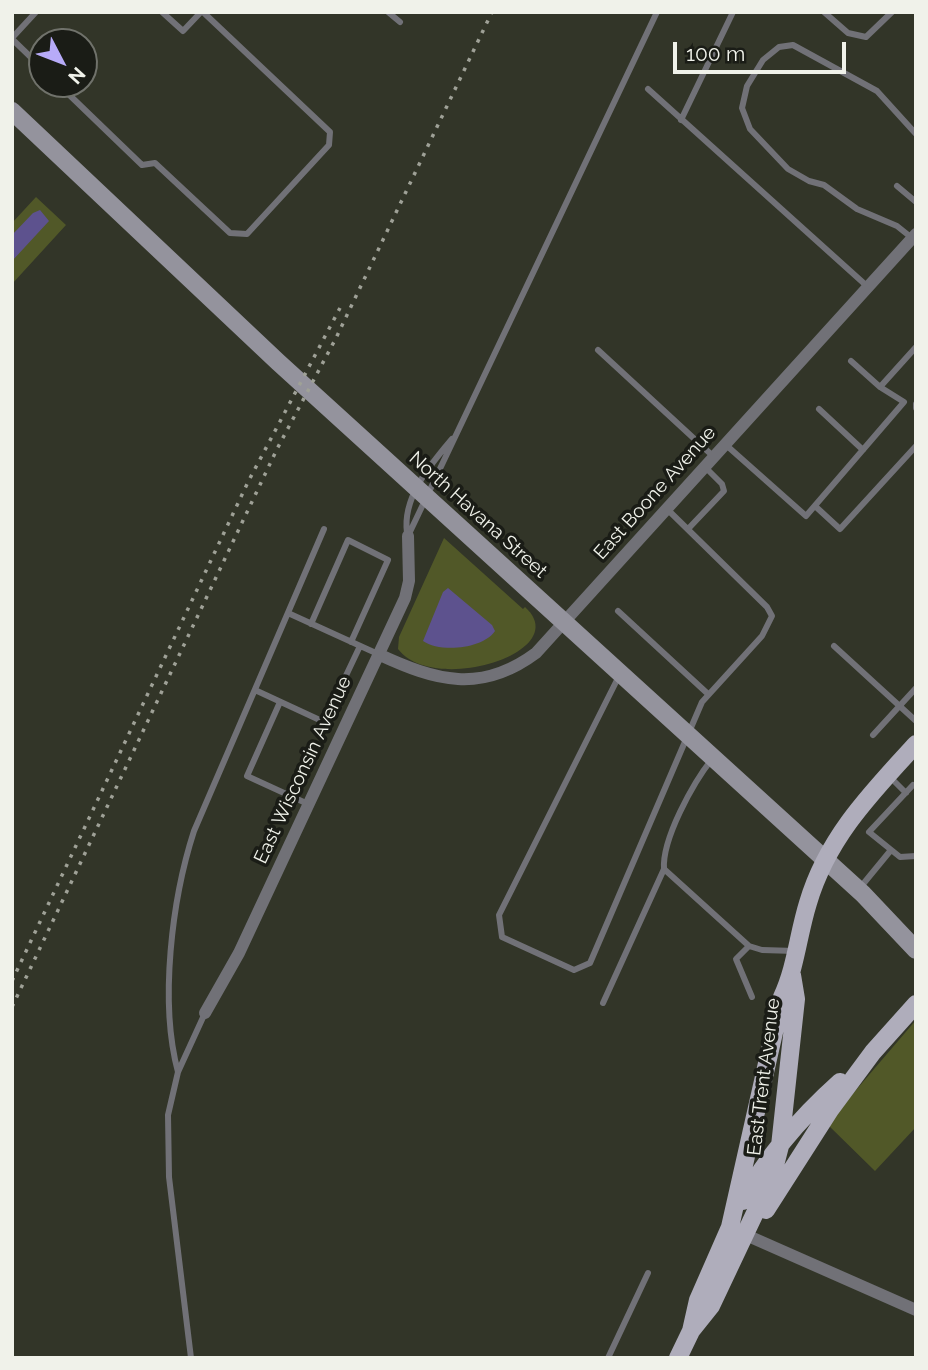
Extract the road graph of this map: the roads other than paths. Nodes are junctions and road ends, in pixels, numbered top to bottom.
1 (36, 12) edge
2 (162, 12) edge
3 (202, 12) edge
4 (219, 12) edge
5 (388, 12) edge
6 (657, 12) edge
7 (733, 12) edge
8 (824, 12) edge
9 (892, 12) edge
10 (213, 20) junction
11 (400, 22) dead end
12 (12, 38) edge
13 (28, 54) edge
14 (648, 89) dead end
15 (73, 98) edge
16 (12, 111) edge
17 (681, 120) junction
18 (916, 134) edge
19 (897, 186) dead end
20 (916, 202) edge
21 (914, 236) edge
22 (869, 287) junction
23 (916, 347) edge
24 (598, 350) dead end
25 (851, 360) dead end
26 (880, 387) junction
27 (904, 402) junction
28 (915, 406) edge
29 (819, 409) dead end
30 (461, 425) junction
31 (725, 445) junction
32 (916, 446) edge
33 (863, 450) junction
34 (709, 462) junction
35 (816, 506) junction
36 (667, 509) junction
37 (324, 529) dead end
38 (688, 529) junction
39 (408, 536) junction
40 (618, 611) dead end
41 (288, 613) junction
42 (565, 622) junction
43 (311, 624) junction
44 (351, 642) junction
45 (360, 646) junction
46 (834, 646) dead end
47 (379, 654) junction
48 (621, 673) junction
49 (916, 688) edge
50 (255, 690) junction
51 (708, 694) junction
52 (281, 702) junction
53 (899, 706) junction
54 (916, 721) edge
55 (687, 734) junction
56 (873, 735) dead end
57 (916, 744) edge
58 (713, 758) junction
59 (887, 775) junction
60 (913, 785) dead end
61 (906, 793) junction
62 (308, 804) junction
63 (891, 850) junction
64 (916, 856) edge
65 (825, 860) junction
66 (664, 869) junction
67 (858, 890) junction
68 (749, 946) junction
69 (916, 950) edge
70 (797, 951) junction
71 (792, 975) junction
72 (752, 998) dead end
73 (603, 1003) dead end
74 (916, 1004) edge
75 (205, 1013) joint
76 (873, 1052) junction
77 (178, 1072) junction
78 (780, 1146) junction
79 (743, 1229) junction
80 (648, 1273) dead end
81 (916, 1310) edge
82 (191, 1358) edge
83 (608, 1358) edge
84 (678, 1358) edge

1 - 12 lane
2 - 3 lane
3 - 10 lane
4 - 10 lane
5 - 11 lane
6 - 30 lane
7 - 17 lane
8 - 9 lane
10 - 15 lane
12 - 13 lane
14 - 17 lane
16 - 42 street, North Havana Street
17 - 22 lane
18 - 21 lane
19 - 20 lane
21 - 22 street, East Boone Avenue
22 - 31 street, East Boone Avenue
23 - 26 lane
24 - 34 lane
25 - 26 lane
26 - 27 lane
27 - 28 lane
27 - 33 lane
29 - 33 lane
30 - 39 lane
30 - 39 lane
31 - 34 street, East Boone Avenue
31 - 35 lane
32 - 35 lane
33 - 35 lane
34 - 36 street, East Boone Avenue
34 - 38 lane
36 - 38 lane
36 - 42 street, East Boone Avenue
37 - 41 lane
38 - 51 lane
39 - 47 street, East Wisconsin Avenue
40 - 51 lane
41 - 43 lane
41 - 50 lane
42 - 47 street, East Boone Avenue
42 - 48 street, North Havana Street
43 - 44 lane
43 - 44 lane
44 - 45 lane
45 - 47 lane
45 - 52 lane
46 - 53 lane
47 - 62 street, East Wisconsin Avenue
48 - 55 street, North Havana Street
48 - 55 lane
49 - 53 lane
50 - 52 lane
50 - 77 lane
51 - 55 lane
52 - 62 lane
53 - 54 lane
53 - 56 lane
55 - 58 street, North Havana Street
57 - 59 main road, East Trent Avenue
58 - 65 street, North Havana Street
58 - 66 lane
59 - 61 lane
59 - 65 main road, East Trent Avenue
60 - 61 lane
61 - 63 lane
62 - 75 street, East Wisconsin Avenue
63 - 64 lane
63 - 67 lane
65 - 67 street, North Havana Street
65 - 70 main road, East Trent Avenue
66 - 68 lane
66 - 73 lane
67 - 69 street, North Havana Street
68 - 70 lane
68 - 72 lane
70 - 71 main road, East Trent Avenue
71 - 78 main road, East Trent Avenue
71 - 79 main road, East Trent Avenue
74 - 76 main road
75 - 77 lane
76 - 78 main road
76 - 79 main road
77 - 82 lane
78 - 79 main road, East Trent Avenue
79 - 81 street
79 - 84 main road, East Trent Avenue
80 - 83 lane

